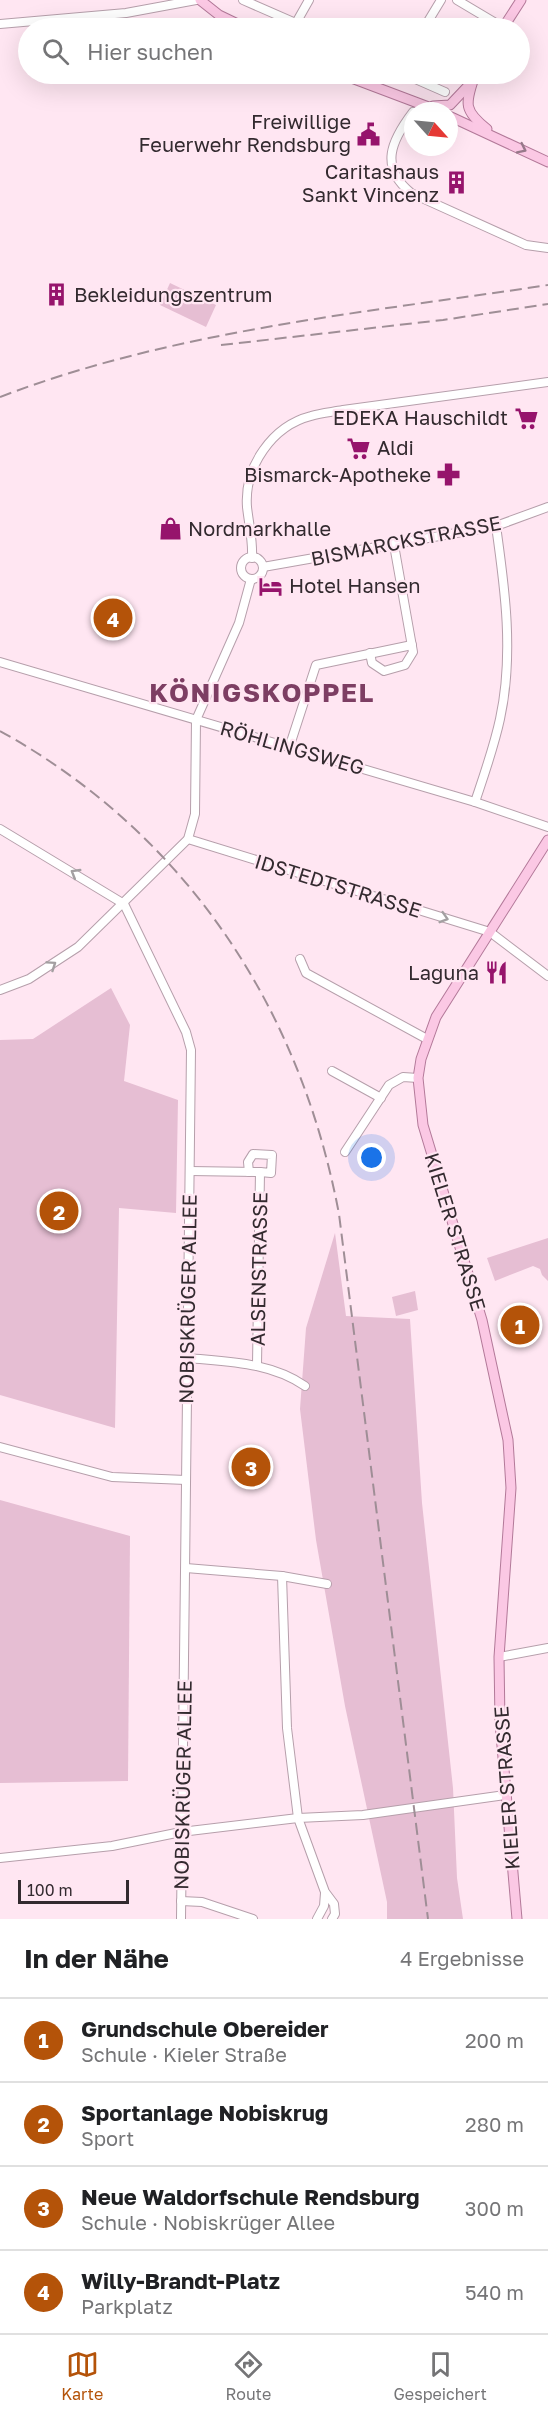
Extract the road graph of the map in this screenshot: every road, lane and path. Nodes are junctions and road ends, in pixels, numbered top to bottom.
1 (198, 0) edge
2 (243, 0) edge
3 (309, 0) edge
4 (441, 0) edge
5 (457, 0) edge
6 (521, 0) edge
7 (69, 18) edge
8 (225, 18) edge
9 (284, 18) edge
10 (299, 18) edge
11 (430, 18) edge
12 (487, 18) edge
13 (509, 18) edge
14 (18, 22) edge
15 (0, 24) edge
16 (364, 84) edge
17 (427, 84) edge
18 (469, 84) edge
19 (472, 84) edge
20 (446, 92) dead end
21 (404, 102) edge
22 (453, 102) edge
23 (458, 120) edge
24 (404, 127) edge
25 (495, 136) junction
26 (548, 162) edge
27 (548, 248) edge
28 (548, 382) edge
29 (548, 507) edge
30 (496, 526) junction
31 (394, 545) junction
32 (252, 558) junction
33 (263, 567) junction
34 (251, 579) junction
35 (412, 645) junction
36 (370, 653) junction
37 (0, 663) edge
38 (196, 720) junction
39 (289, 748) junction
40 (475, 802) junction
41 (548, 827) edge
42 (0, 829) edge
43 (188, 839) junction
44 (548, 840) edge
45 (124, 904) junction
46 (490, 932) junction
47 (300, 960) dead end
48 (548, 976) edge
49 (0, 990) edge
50 (427, 1039) junction
51 (332, 1071) dead end
52 (418, 1078) junction
53 (381, 1098) junction
54 (345, 1152) dead end
55 (190, 1171) junction
56 (249, 1172) junction
57 (260, 1172) junction
58 (188, 1358) junction
59 (257, 1365) junction
60 (305, 1386) dead end
61 (0, 1447) edge
62 (186, 1480) junction
63 (186, 1568) junction
64 (282, 1576) junction
65 (327, 1584) dead end
66 (548, 1648) edge
67 (499, 1657) junction
68 (505, 1795) junction
69 (298, 1818) junction
70 (181, 1832) junction
71 (0, 1858) edge
72 (325, 1892) junction
73 (181, 1901) junction
74 (181, 1919) edge
75 (253, 1919) edge
76 (317, 1919) edge
77 (332, 1919) edge
78 (517, 1919) edge

1 - 7 street
1 - 8 main road
2 - 9 street
3 - 10 street
4 - 11 street
5 - 12 street
6 - 13 main road
14 - 15 street
16 - 21 main road
17 - 20 street
18 - 22 main road
19 - 25 main road
23 - 25 main road
24 - 27 street
25 -> 26 main road
28 - 32 street
29 - 30 street, BISMARCKSTRASSE
30 - 31 street, BISMARCKSTRASSE
30 - 40 street
31 - 33 street, BISMARCKSTRASSE
31 - 35 street
32 - 33 street
32 - 34 street
33 - 34 street
34 - 38 street
35 - 36 street
35 - 36 street
36 - 39 street
37 - 38 street, RÖHLINGSWEG
38 - 39 street, RÖHLINGSWEG
38 - 43 street
39 - 40 street, RÖHLINGSWEG
40 - 41 street, RÖHLINGSWEG
45 -> 42 street
43 - 45 street
43 -> 46 street, IDSTEDTSTRASSE
44 - 46 main road, KIELER STRASSE
49 -> 45 street
45 - 55 street, NOBISKRÜGER ALLEE
46 - 48 street
46 - 50 main road, KIELER STRASSE
47 - 50 street
50 - 52 main road, KIELER STRASSE
51 - 53 street
52 - 53 street
52 - 67 main road, KIELER STRASSE
53 - 54 street
55 - 56 street, ALSENSTRASSE
55 - 58 street, NOBISKRÜGER ALLEE
56 - 57 street, ALSENSTRASSE
56 - 57 street, ALSENSTRASSE
57 - 59 street, ALSENSTRASSE
58 - 59 street, ALSENSTRASSE
58 - 62 street, NOBISKRÜGER ALLEE
59 - 60 street, ALSENSTRASSE
61 - 62 street
62 - 63 street, NOBISKRÜGER ALLEE
63 - 64 street
63 - 70 street, NOBISKRÜGER ALLEE
64 - 65 street
64 - 69 street
66 - 67 street
67 - 68 main road, KIELER STRASSE
68 - 69 street
68 - 78 main road, KIELER STRASSE
69 - 70 street
69 - 72 street
70 - 71 street
70 - 73 street, NOBISKRÜGER ALLEE
72 - 76 street
72 - 77 street
73 - 74 street, NOBISKRÜGER ALLEE
73 - 75 street

